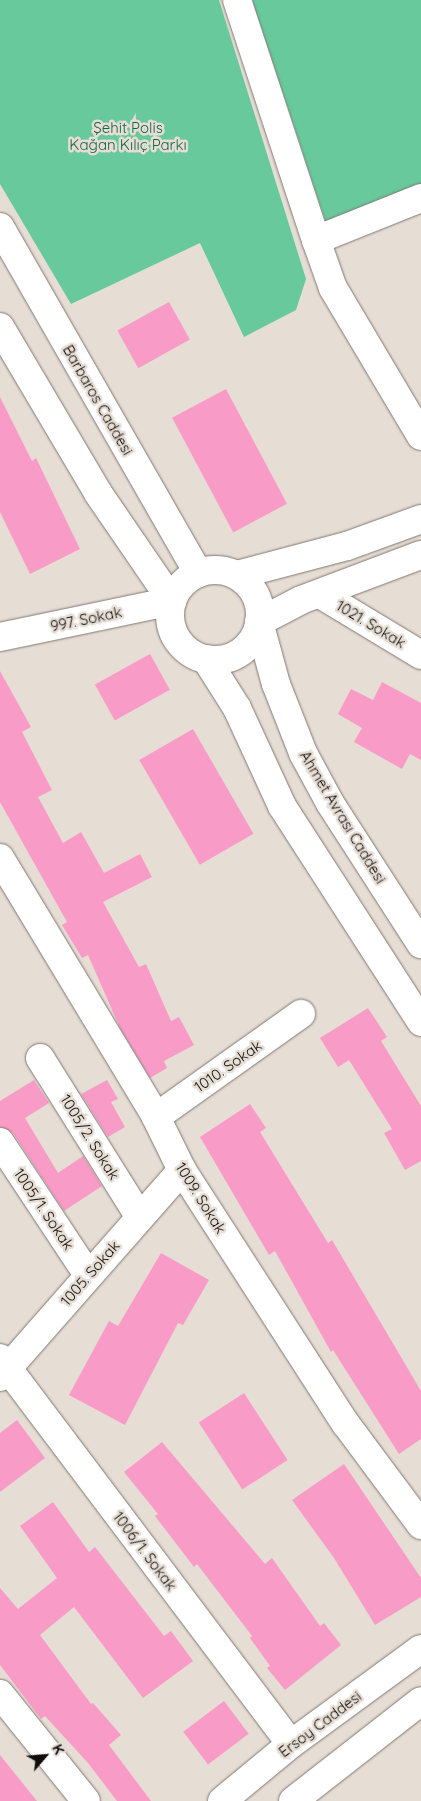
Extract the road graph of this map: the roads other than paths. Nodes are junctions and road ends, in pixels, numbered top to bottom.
1 (237, 0) edge
2 (421, 198) edge
3 (0, 227) edge
4 (316, 240) junction
5 (0, 327) edge
6 (421, 436) edge
7 (421, 519) edge
8 (421, 555) edge
9 (198, 573) junction
10 (237, 575) junction
11 (320, 594) junction
12 (172, 600) junction
13 (259, 622) junction
14 (0, 637) edge
15 (421, 655) edge
16 (206, 659) junction
17 (4, 874) edge
18 (421, 944) edge
19 (301, 1014) dead end
20 (421, 1022) edge
21 (40, 1058) dead end
22 (156, 1117) junction
23 (0, 1142) edge
24 (182, 1170) junction
25 (139, 1216) junction
26 (88, 1275) junction
27 (2, 1368) edge
28 (421, 1525) edge
29 (421, 1649) edge
30 (0, 1694) edge
31 (421, 1701) edge
32 (291, 1744) junction
33 (86, 1801) edge
34 (222, 1801) edge
35 (293, 1801) edge

1 - 4 street
2 - 4 street
3 - 9 street, Barbaros Caddesi
4 - 6 street
5 - 12 street
7 - 10 street
8 - 11 street
9 - 10 street
9 - 12 street
10 - 13 street
11 - 13 street
11 - 15 street, 1021. Sokak
12 - 14 street, 997. Sokak
12 - 16 street
13 - 16 street
13 - 18 street, Ahmet Avrası Caddesi
16 - 20 street
17 - 22 street, 1009. Sokak
19 - 22 street, 1010. Sokak
21 - 25 street, 1005/2. Sokak
22 - 24 street, 1009. Sokak
23 - 26 street, 1005/1. Sokak
24 - 25 street, 1005. Sokak
24 - 28 street, 1009. Sokak
25 - 26 street, 1005. Sokak
26 - 27 street, 1005. Sokak
27 - 32 street, 1006/1. Sokak
29 - 32 street, Ersoy Caddesi
30 - 33 street
31 - 35 street
32 - 34 street, Ersoy Caddesi

